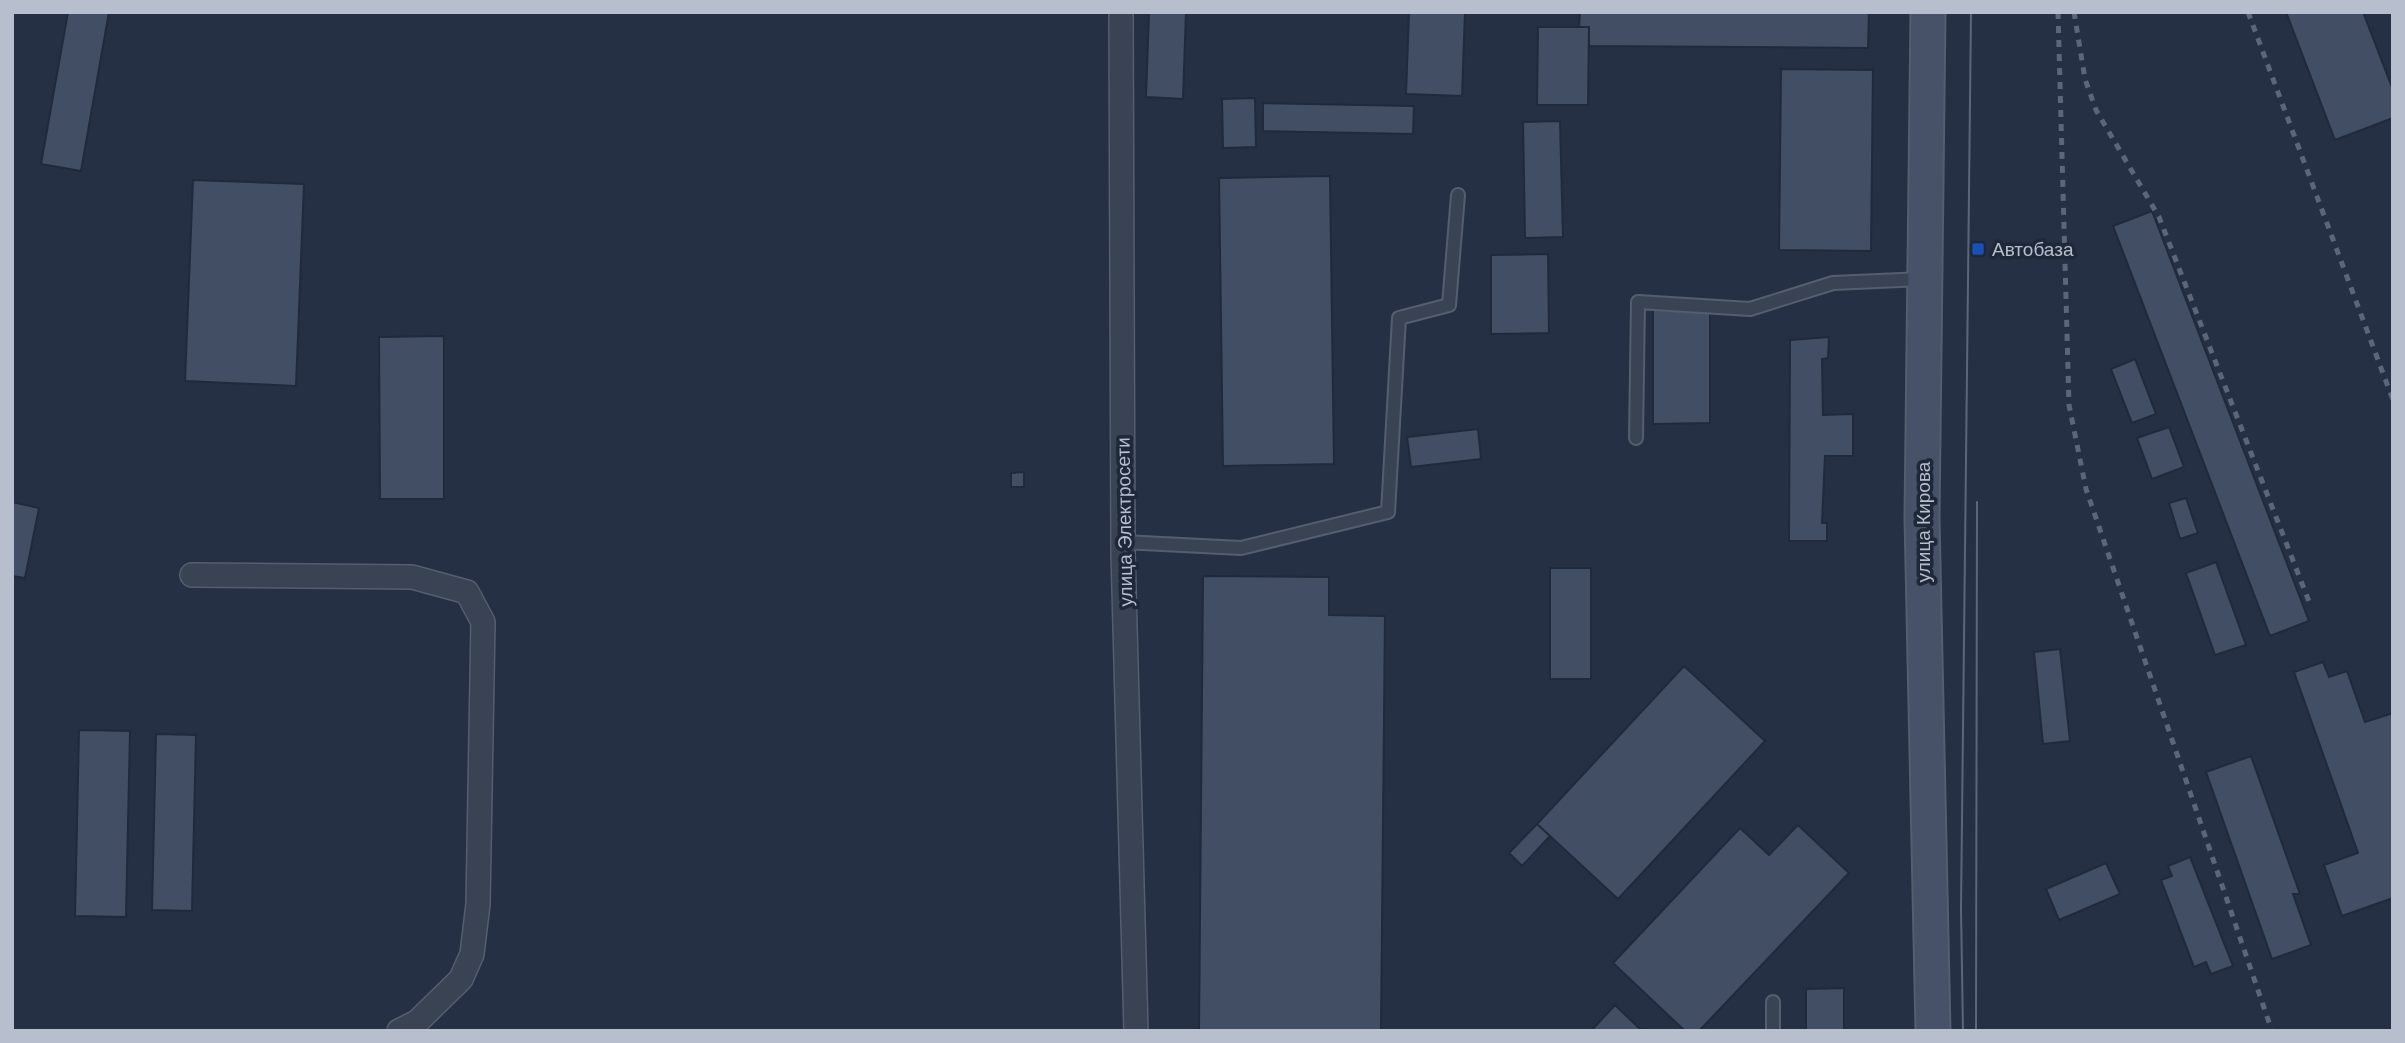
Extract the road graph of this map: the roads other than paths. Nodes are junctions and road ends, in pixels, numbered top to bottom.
1 (1121, 12) edge
2 (1928, 12) edge
3 (1458, 195) dead end
4 (1924, 279) junction
5 (1636, 438) dead end
6 (1123, 542) junction
7 (192, 575) dead end
8 (1773, 1002) dead end
9 (399, 1031) edge
10 (1136, 1031) edge
11 (1773, 1031) edge
12 (1933, 1031) edge

1 - 6 street, улица Электросети
2 - 4 main road, улица Кирова
3 - 6 lane
4 - 5 lane
4 - 12 main road, улица Кирова
6 - 10 street, улица Электросети
7 - 9 street
8 - 11 lane

